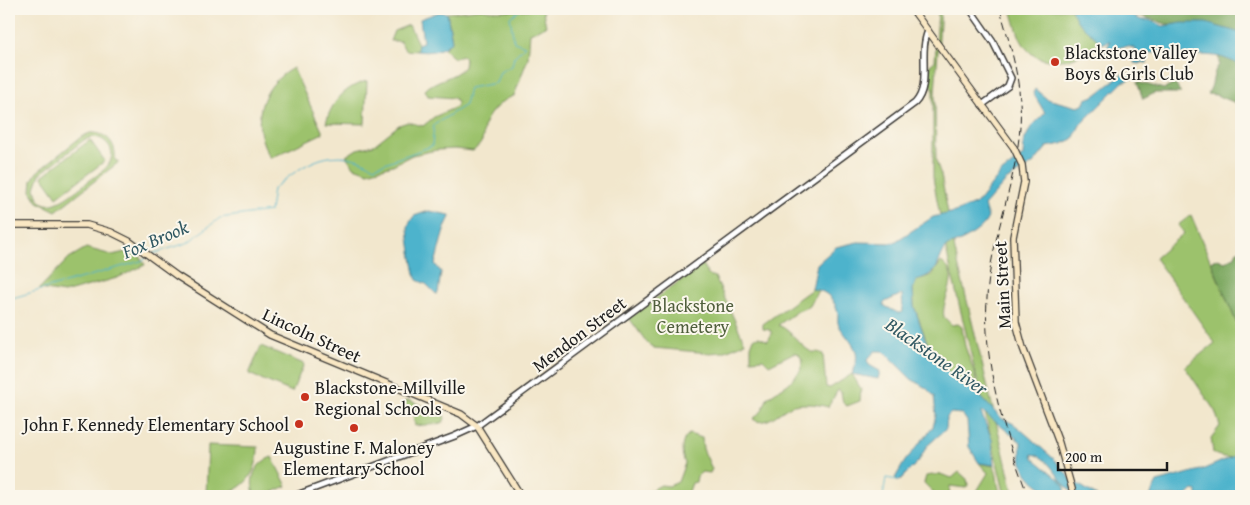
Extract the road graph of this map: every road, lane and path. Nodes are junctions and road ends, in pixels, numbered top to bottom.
1 (912, 9) edge
2 (970, 9) edge
3 (928, 31) junction
4 (982, 105) junction
5 (9, 225) edge
6 (477, 426) junction
7 (294, 496) edge
8 (521, 496) edge
9 (1074, 496) edge

1 - 3 main road, Main Street
2 - 4 street
3 - 4 main road, Main Street
3 - 6 street, Mendon Street
4 - 9 main road, Main Street, bridge
5 - 6 main road, Lincoln Street
6 - 7 street, Mendon Street
6 - 8 main road, Lincoln Street

